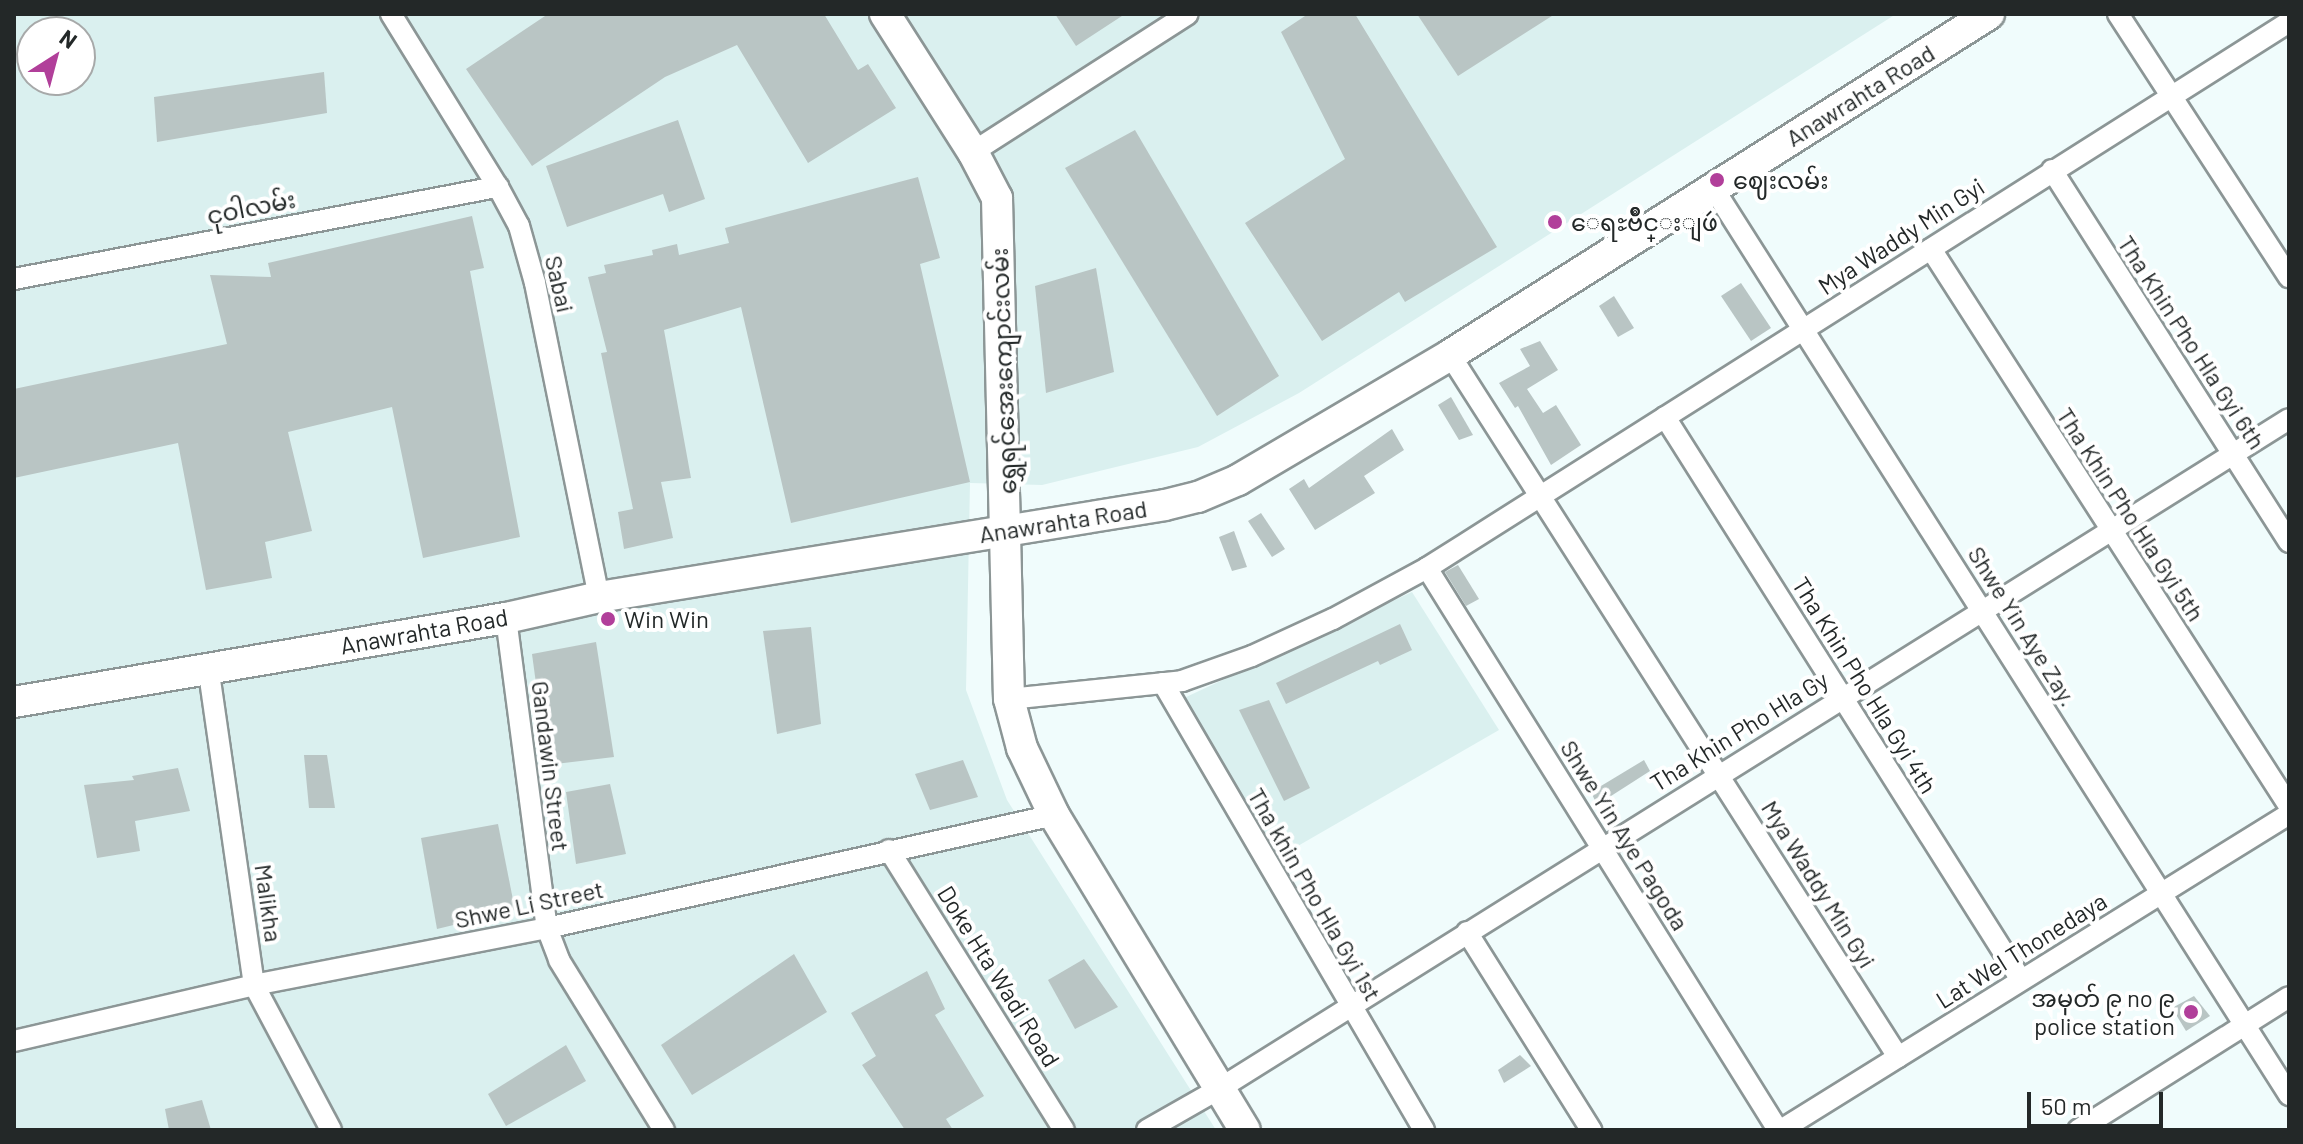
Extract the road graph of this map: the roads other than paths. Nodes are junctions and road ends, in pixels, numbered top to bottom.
1 (391, 14) edge
2 (885, 14) edge
3 (1188, 14) edge
4 (1989, 14) edge
5 (2118, 14) edge
6 (2289, 22) edge
7 (2173, 97) junction
8 (973, 152) junction
9 (2052, 170) junction
10 (1712, 186) junction
11 (498, 187) junction
12 (1931, 249) junction
13 (2289, 277) edge
14 (14, 279) edge
15 (1804, 329) junction
16 (1450, 355) junction
17 (1665, 417) junction
18 (2289, 419) edge
19 (2233, 453) junction
20 (1542, 495) junction
21 (2111, 529) junction
22 (1007, 530) junction
23 (2289, 542) edge
24 (1427, 568) junction
25 (599, 597) junction
26 (1982, 610) junction
27 (506, 618) junction
28 (208, 666) junction
29 (1163, 683) junction
30 (1842, 697) junction
31 (1009, 699) junction
32 (14, 702) edge
33 (1719, 774) junction
34 (2289, 806) edge
35 (2289, 814) edge
36 (1054, 815) junction
37 (1602, 848) junction
38 (889, 850) junction
39 (2161, 893) junction
40 (547, 928) junction
41 (1467, 932) junction
42 (2021, 980) junction
43 (254, 985) junction
44 (2289, 997) edge
45 (1350, 1005) junction
46 (2245, 1025) junction
47 (14, 1041) edge
48 (1898, 1057) junction
49 (1219, 1089) junction
50 (2289, 1095) edge
51 (331, 1130) edge
52 (664, 1130) edge
53 (1064, 1130) edge
54 (1147, 1130) edge
55 (1245, 1130) edge
56 (1424, 1130) edge
57 (1591, 1130) edge
58 (1780, 1130) edge
59 (2078, 1130) edge

1 - 11 street, Sabai
2 - 8 main road, ရွှေရင်အေးကျောင်းလမ်း
3 - 8 street
4 - 10 main road, Anawrahta Road
5 - 7 street
6 - 7 street, Mya Waddy Min Gyi
7 - 9 street, Mya Waddy Min Gyi
7 - 13 street
8 - 22 main road, ရွှေရင်အေးကျောင်းလမ်း
9 - 12 street, Mya Waddy Min Gyi
9 - 19 street, Tha Khin Pho Hla Gyi 6th
10 - 15 street, Shwe Yin Aye Zay.
10 - 16 main road, Anawrahta Road
11 - 14 street, ငုဝါလမ်း
11 - 25 street, Sabai
12 - 15 street, Mya Waddy Min Gyi
12 - 21 street, Tha Khin Pho Hla Gyi 5th
15 - 17 street, Mya Waddy Min Gyi
15 - 26 street, Shwe Yin Aye Zay.
16 - 20 street, Mya Waddy Min Gyi
16 - 22 main road, Anawrahta Road
17 - 20 street, Mya Waddy Min Gyi
17 - 30 street, Tha Khin Pho Hla Gyi 4th
18 - 19 street, Tha Khin Pho Hla Gy
19 - 21 street, Tha Khin Pho Hla Gy
19 - 23 street, Tha Khin Pho Hla Gyi 6th
20 - 24 street, Mya Waddy Min Gyi
20 - 33 street, Mya Waddy Min Gyi
21 - 26 street, Tha Khin Pho Hla Gy
21 - 34 street, Tha Khin Pho Hla Gyi 5th
22 - 25 main road, Anawrahta Road
22 - 31 main road, ရွှေရင်အေးကျောင်းလမ်း
24 - 29 street, Mya Waddy Min Gyi
24 - 37 street, Shwe Yin Aye Pagoda
25 - 27 main road, Anawrahta Road
26 - 30 street, Tha Khin Pho Hla Gy
26 - 39 street, Shwe Yin Aye Zay.
27 - 28 main road, Anawrahta Road
27 - 40 street, Gandawin Street
28 - 32 main road, Anawrahta Road
28 - 43 street, Malikha
29 - 31 street, Mya Waddy Min Gyi
29 - 45 street, Tha khin Pho Hla Gyi 1st
30 - 33 street, Tha Khin Pho Hla Gy
30 - 42 street, Tha Khin Pho Hla Gyi 4th
31 - 36 main road, ရွှေရင်အေးကျောင်းလမ်း
33 - 37 street, Tha Khin Pho Hla Gy
33 - 48 street, Mya Waddy Min Gyi
35 - 39 street, Lat Wel Thonedaya
36 - 38 street, Shwe Li Street
36 - 49 main road, ရွှေရင်အေးကျောင်းလမ်း
37 - 41 street, Tha Khin Pho Hla Gy
37 - 58 street, Shwe Yin Aye Pagoda
38 - 40 street, Shwe Li Street
38 - 53 street, Doke Hta Wadi Road
39 - 42 street, Lat Wel Thonedaya
39 - 46 street, Shwe Yin Aye Zay.
40 - 43 street, Shwe Li Street
40 - 52 street, Gandawin Street
41 - 45 street, Tha Khin Pho Hla Gy
41 - 57 street
42 - 48 street, Lat Wel Thonedaya
43 - 47 street, Shwe Li Street
43 - 51 street, Malikha
44 - 46 street
45 - 49 street, Tha Khin Pho Hla Gy
45 - 56 street, Tha khin Pho Hla Gyi 1st
46 - 50 street, Shwe Yin Aye Zay.
46 - 59 street
48 - 58 street, Lat Wel Thonedaya
49 - 54 street, Tha Khin Pho Hla Gy
49 - 55 main road, ရွှေရင်အေးကျောင်းလမ်း

